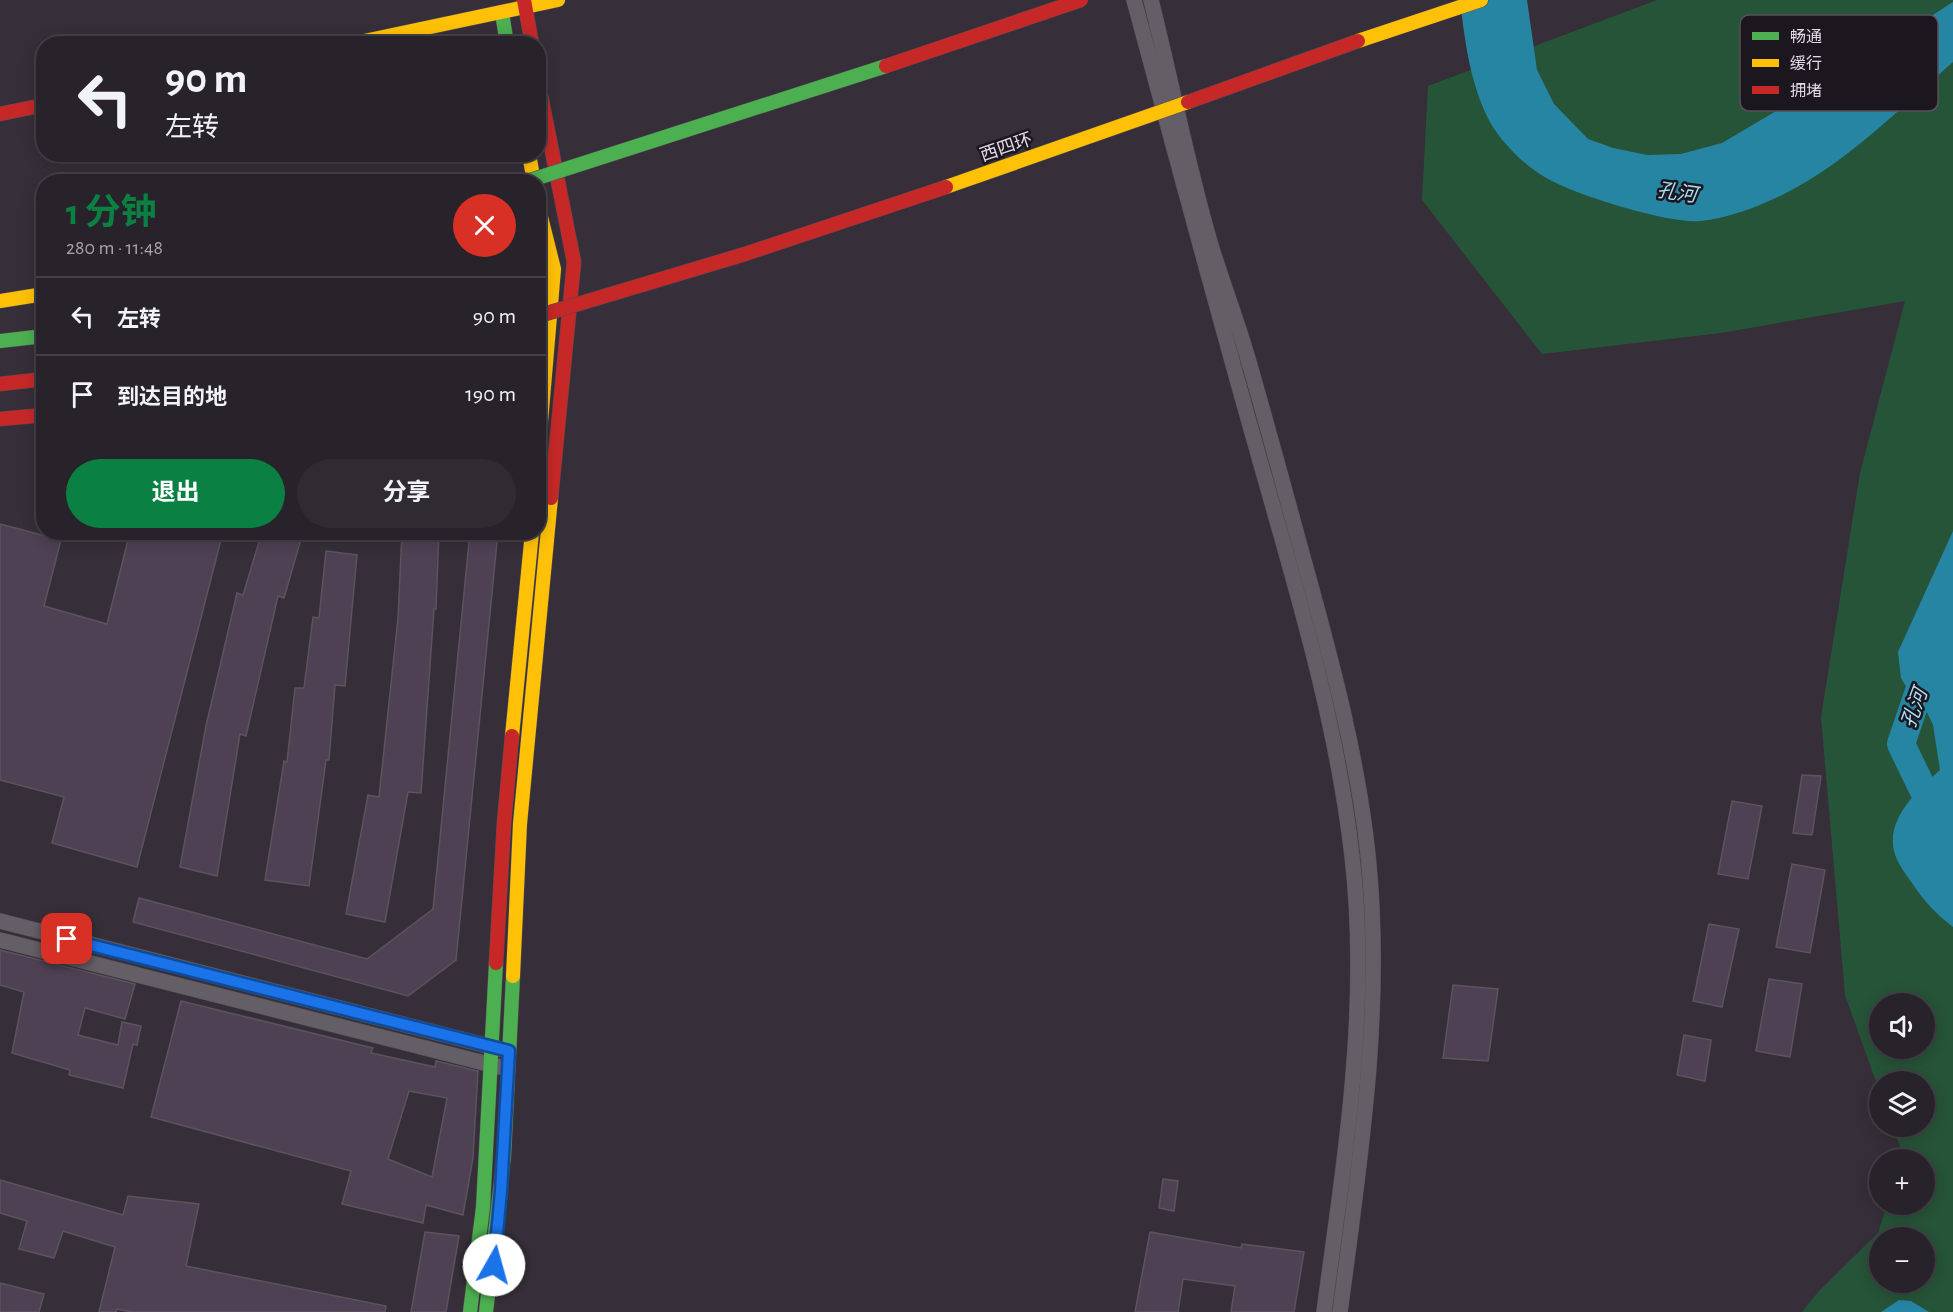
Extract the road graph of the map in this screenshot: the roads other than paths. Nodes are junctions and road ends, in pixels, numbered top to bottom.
1 (558, 0) edge
2 (1081, 0) edge
3 (1134, 0) edge
4 (1151, 0) edge
5 (1481, 0) edge
6 (525, 4) edge
7 (502, 13) junction
8 (389, 36) edge
9 (506, 36) edge
10 (531, 36) edge
11 (36, 107) edge
12 (0, 114) edge
13 (546, 124) edge
14 (546, 175) edge
15 (562, 211) junction
16 (546, 212) edge
17 (546, 239) edge
18 (574, 262) junction
19 (554, 269) junction
20 (546, 272) edge
21 (36, 295) edge
22 (0, 301) edge
23 (546, 314) edge
24 (36, 337) edge
25 (0, 341) edge
26 (546, 363) edge
27 (36, 380) edge
28 (0, 384) edge
29 (36, 416) edge
30 (0, 419) edge
31 (531, 540) edge
32 (0, 921) edge
33 (0, 940) edge
34 (493, 1047) junction
35 (509, 1051) junction
36 (492, 1065) junction
37 (508, 1070) junction
38 (470, 1312) edge
39 (486, 1312) edge
40 (1324, 1312) edge
41 (1340, 1312) edge

1 - 6 main road
2 - 14 main road, bridge
3 - 40 street
4 - 41 street
5 - 23 main road, 西四环, bridge
6 - 7 main road
6 - 10 main road
7 - 8 main road
7 - 9 main road
11 - 12 main road
13 - 15 main road
15 - 16 main road
15 - 18 main road
17 - 19 main road
18 - 19 main road
18 - 35 main road
19 - 20 main road
19 - 26 main road
21 - 22 main road
24 - 25 main road
27 - 28 main road
29 - 30 main road
31 - 34 main road
32 - 34 street
33 - 36 street
34 - 35 street
34 - 36 main road
35 - 37 main road
36 - 37 street
36 - 38 main road
37 - 39 main road

